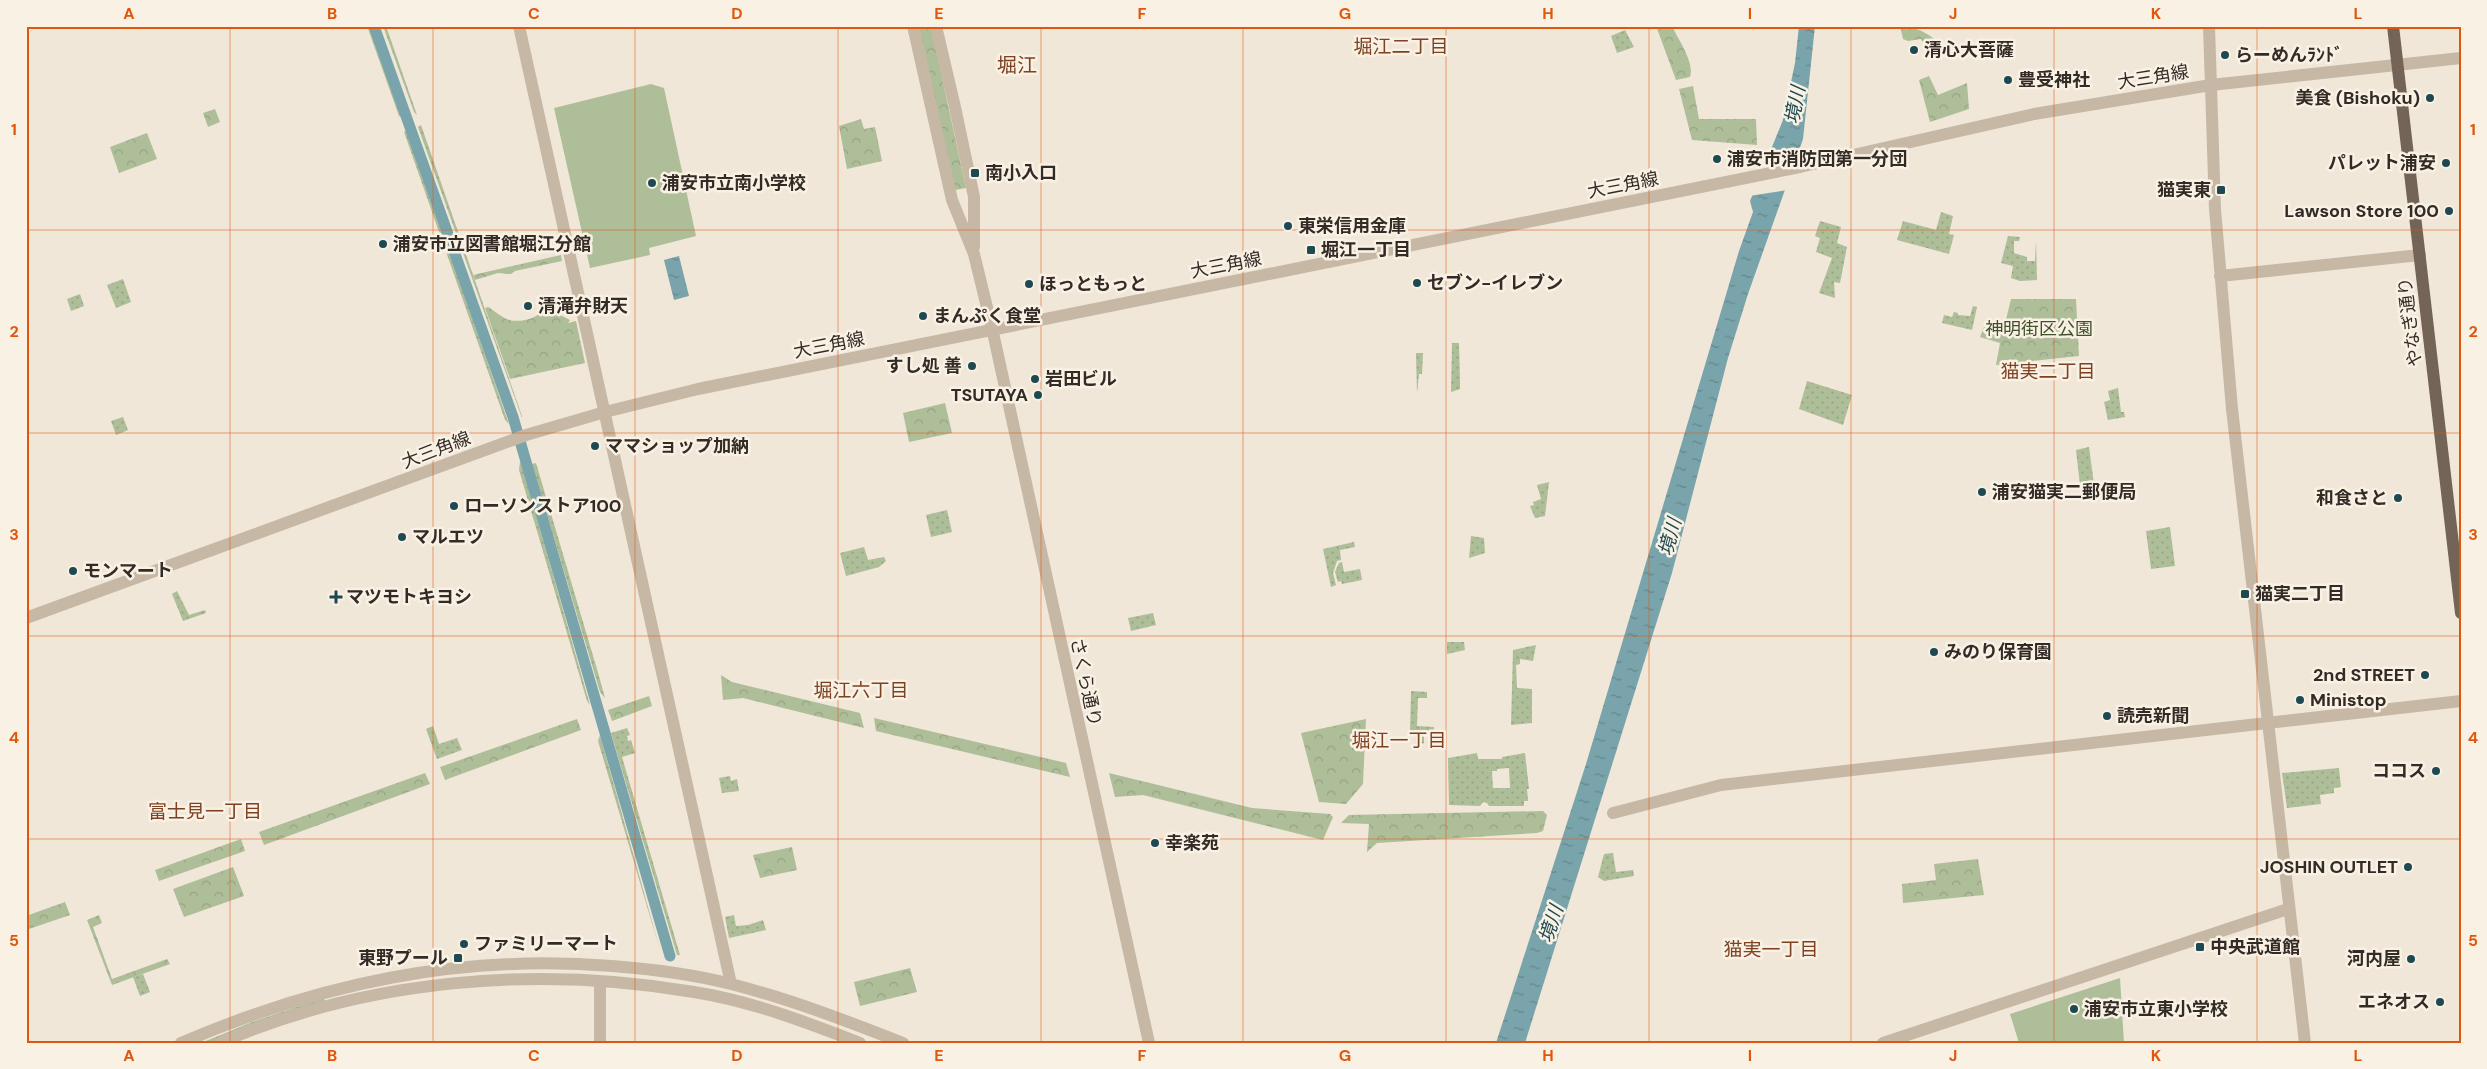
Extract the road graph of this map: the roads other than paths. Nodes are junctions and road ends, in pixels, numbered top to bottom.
1 (519, 26) edge
2 (914, 26) edge
3 (936, 26) edge
4 (2209, 26) edge
5 (2393, 26) edge
6 (2461, 58) edge
7 (2398, 65) junction
8 (2211, 85) junction
9 (974, 254) junction
10 (2420, 254) junction
11 (2220, 276) junction
12 (992, 328) junction
13 (605, 412) junction
14 (2461, 613) edge
15 (26, 618) edge
16 (2461, 701) edge
17 (2268, 722) junction
18 (1613, 812) dead end
19 (2288, 909) junction
20 (600, 982) junction
21 (731, 984) junction
22 (181, 1043) edge
23 (220, 1043) edge
24 (600, 1043) edge
25 (860, 1043) edge
26 (903, 1043) edge
27 (1149, 1043) edge
28 (1883, 1043) edge
29 (2305, 1043) edge

1 - 13 street
2 - 9 street
3 - 9 street
4 - 8 street
5 - 7 main road, やなぎ通り
6 - 7 street, 大三角線
7 - 8 street, 大三角線
7 - 10 main road, やなぎ通り
8 - 11 street
8 - 12 street, 大三角線
9 - 12 street, さくら通り
10 - 11 street
10 - 14 main road, やなぎ通り
11 - 17 street
12 - 13 street, 大三角線
12 - 27 street, さくら通り
13 - 15 street, 大三角線
13 - 21 street
16 - 17 street
17 - 18 street
17 - 19 street
19 - 28 street
19 - 29 street
20 - 23 street
20 - 24 street
20 - 25 street
21 - 22 street
21 - 26 street

